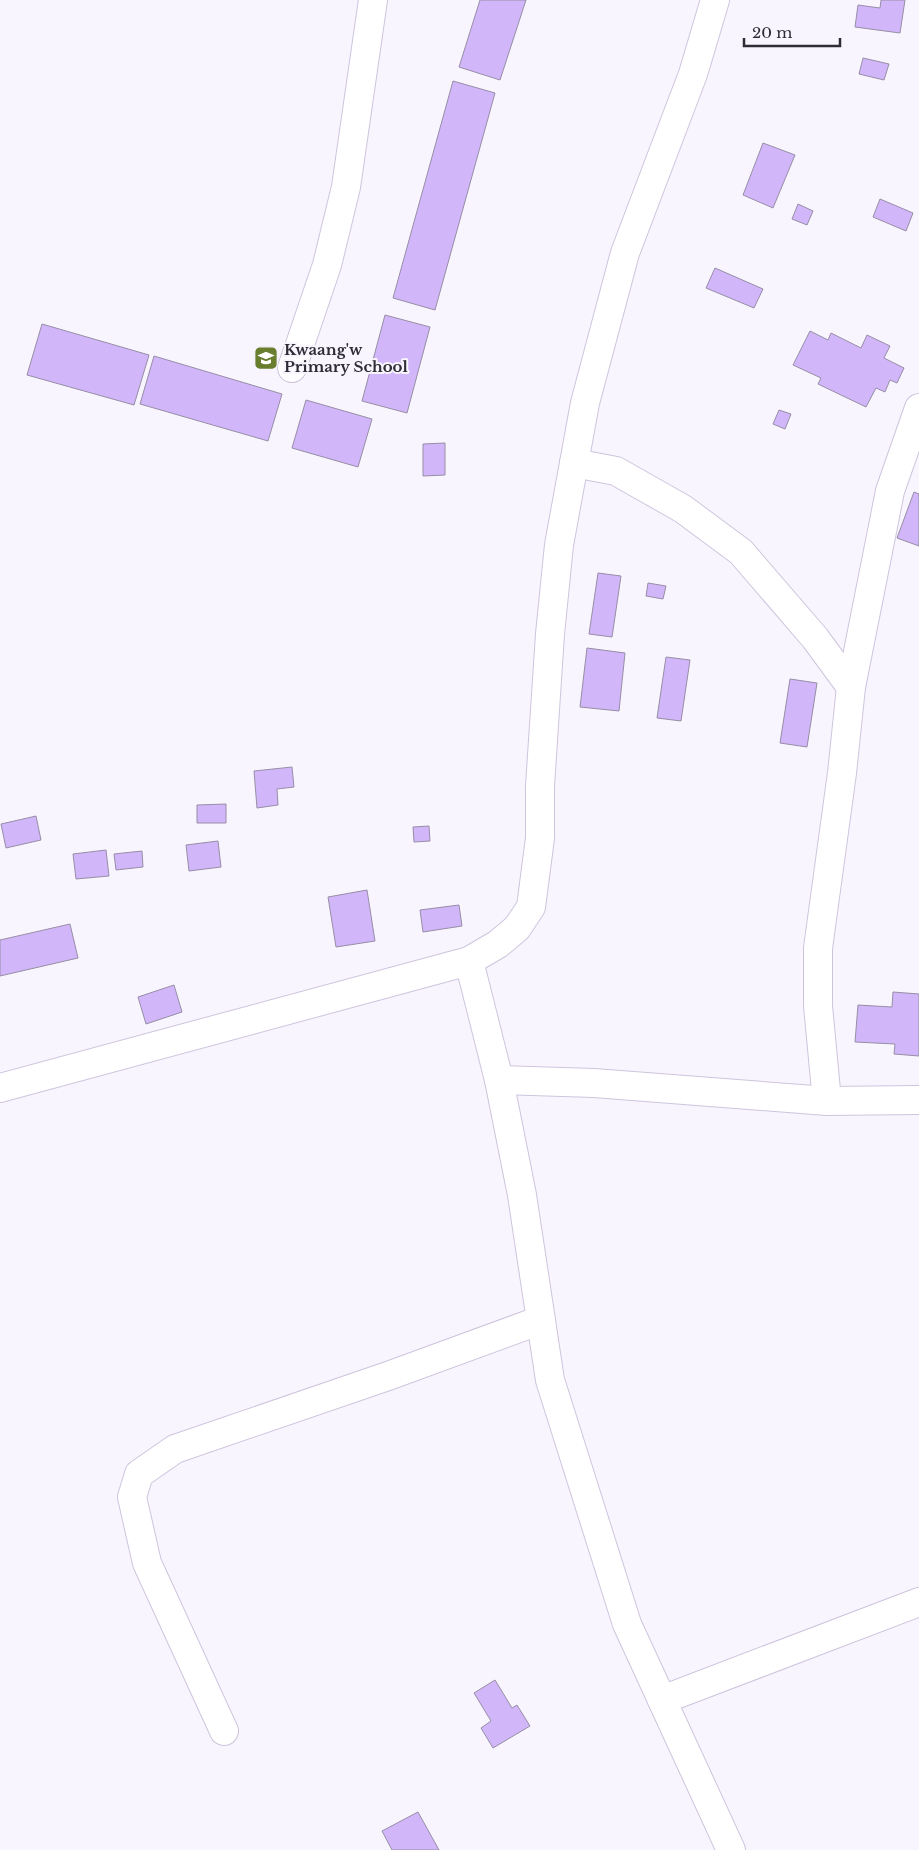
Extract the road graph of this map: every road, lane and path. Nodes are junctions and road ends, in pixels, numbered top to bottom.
1 (372, 0) edge
2 (714, 0) edge
3 (292, 368) dead end
4 (919, 408) edge
5 (574, 463) junction
6 (851, 687) junction
7 (469, 961) junction
8 (499, 1080) junction
9 (0, 1088) edge
10 (919, 1100) edge
11 (827, 1101) junction
12 (540, 1320) junction
13 (919, 1602) edge
14 (662, 1700) junction
15 (224, 1731) dead end
16 (731, 1850) edge

1 - 3 street
2 - 5 street
4 - 6 street
5 - 6 street
5 - 7 street
6 - 11 street
7 - 8 street
7 - 9 street
8 - 11 street
8 - 12 street
10 - 11 street
12 - 14 street
12 - 15 street
13 - 14 street
14 - 16 street

